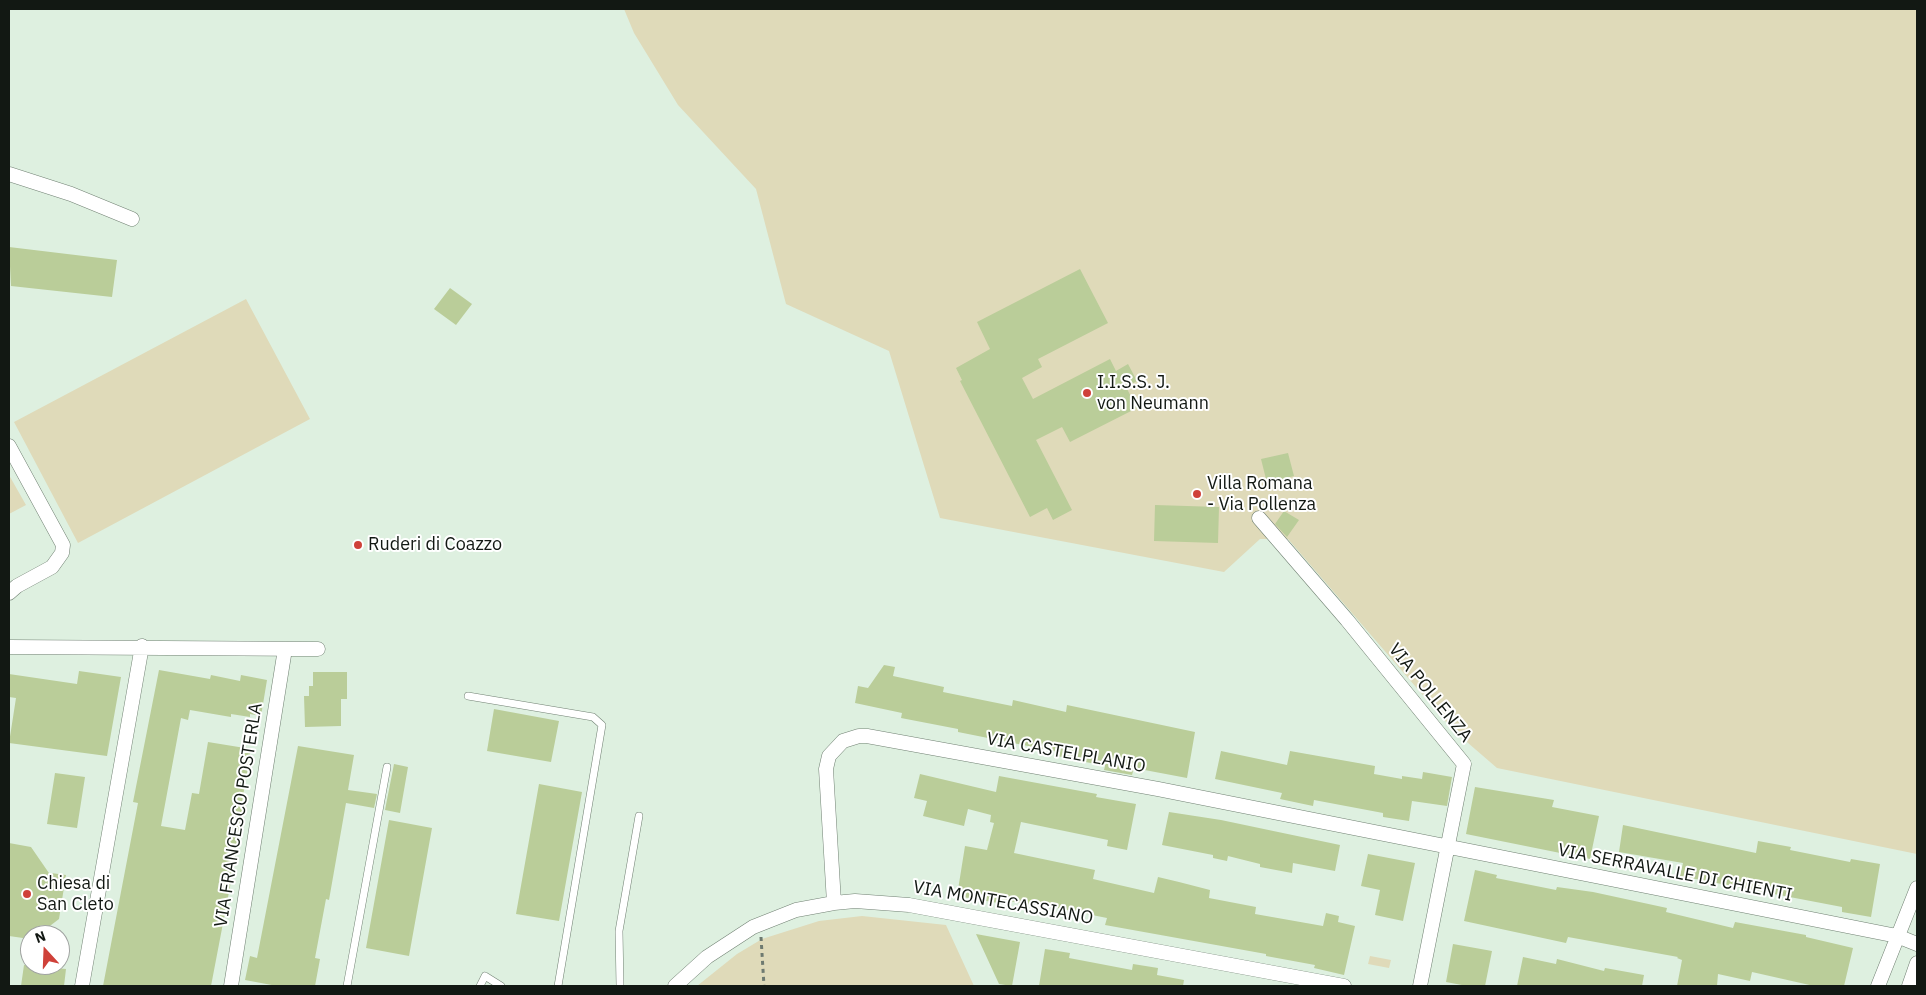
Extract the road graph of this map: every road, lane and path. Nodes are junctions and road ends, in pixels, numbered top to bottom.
1 (9, 174) edge
2 (132, 219) dead end
3 (9, 446) edge
4 (1259, 518) dead end
5 (9, 593) edge
6 (142, 646) junction
7 (9, 647) edge
8 (284, 649) junction
9 (318, 649) dead end
10 (468, 696) dead end
11 (387, 767) dead end
12 (638, 816) dead end
13 (1446, 847) junction
14 (1917, 888) edge
15 (834, 903) junction
16 (1897, 936) junction
17 (762, 937) dead end
18 (1917, 944) edge
19 (1917, 963) edge
20 (82, 986) edge
21 (231, 986) edge
22 (347, 986) edge
23 (480, 986) edge
24 (501, 986) edge
25 (558, 986) edge
26 (620, 986) edge
27 (675, 986) edge
28 (764, 986) edge
29 (1344, 986) edge
30 (1420, 986) edge
31 (1878, 986) edge
32 (1909, 986) edge

1 - 2 street
3 - 5 street
4 - 13 street, VIA POLLENZA
6 - 7 street
6 - 8 street
6 - 20 street
8 - 9 street
8 - 21 street, VIA FRANCESCO POSTERLA
10 - 25 lane
11 - 22 lane
12 - 26 lane
13 - 15 street, VIA CASTELPLANIO
13 - 16 street, VIA SERRAVALLE DI CHIENTI
13 - 30 street, VIA POLLENZA
14 - 16 street
15 - 27 street, VIA MONTECASSIANO
15 - 29 street, VIA MONTECASSIANO
16 - 18 street, VIA SERRAVALLE DI CHIENTI
16 - 31 street
17 - 28 path
19 - 32 street
23 - 24 lane

